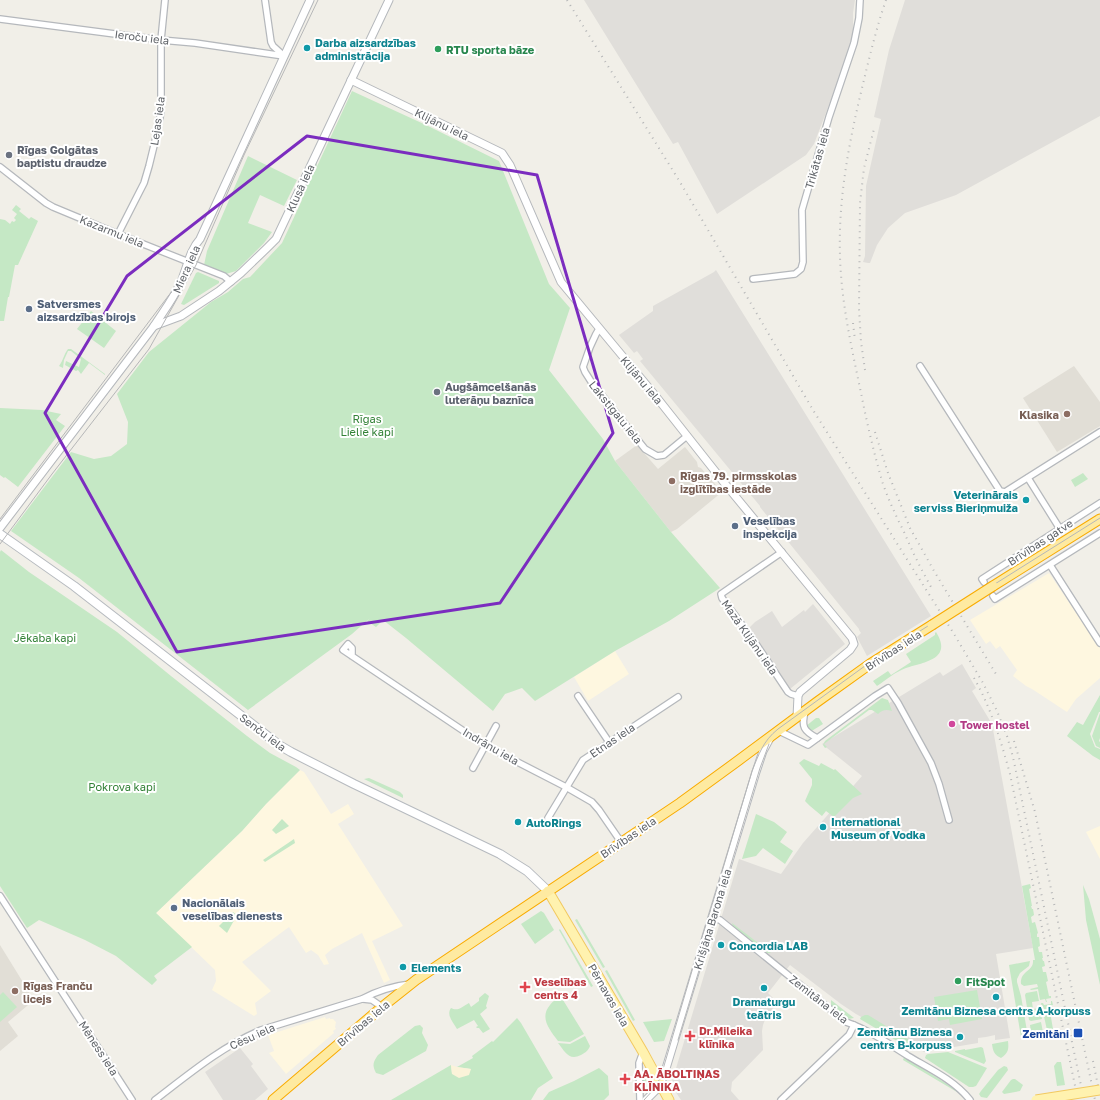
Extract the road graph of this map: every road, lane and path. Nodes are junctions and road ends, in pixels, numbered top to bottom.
1 (165, 0) edge
2 (265, 0) edge
3 (310, 0) edge
4 (389, 0) edge
5 (860, 0) edge
6 (0, 19) edge
7 (161, 40) junction
8 (284, 56) junction
9 (351, 80) junction
10 (0, 167) edge
11 (118, 234) junction
12 (188, 262) junction
13 (753, 279) dead end
14 (231, 282) junction
15 (154, 326) junction
16 (599, 329) junction
17 (920, 366) dead end
18 (1100, 432) edge
19 (687, 436) junction
20 (1028, 478) junction
21 (1100, 504) edge
22 (1100, 519) edge
23 (0, 528) edge
24 (1060, 529) junction
25 (1100, 533) edge
26 (0, 534) edge
27 (782, 552) junction
28 (1050, 565) junction
29 (984, 582) dead end
30 (993, 586) joint
31 (993, 596) dead end
32 (1100, 643) edge
33 (352, 656) dead end
34 (578, 696) dead end
35 (798, 696) junction
36 (678, 697) dead end
37 (805, 711) junction
38 (797, 717) junction
39 (496, 726) dead end
40 (776, 733) junction
41 (817, 738) junction
42 (609, 742) junction
43 (486, 745) junction
44 (473, 768) dead end
45 (566, 787) junction
46 (548, 818) dead end
47 (948, 820) dead end
48 (621, 842) junction
49 (548, 891) junction
50 (0, 896) edge
51 (712, 918) junction
52 (410, 984) junction
53 (362, 998) junction
54 (382, 1007) junction
55 (854, 1025) junction
56 (643, 1052) junction
57 (660, 1084) junction
58 (1100, 1090) edge
59 (132, 1100) edge
60 (155, 1100) edge
61 (273, 1100) edge
62 (640, 1100) edge
63 (646, 1100) edge
64 (669, 1100) edge
65 (780, 1100) edge
66 (970, 1100) edge
67 (1036, 1100) edge

1 - 7 street, Lejas iela
2 - 8 street
3 - 8 street, Miera iela
4 - 9 street, Klusā iela
5 - 13 street, Trikātas iela
6 - 7 street, Ieroču iela
7 - 8 street, Ieroču iela
7 - 11 street, Lejas iela
8 - 12 street, Miera iela
9 - 14 street, Klusā iela
9 - 16 street, Klijānu iela
10 - 11 street, Kazarmu iela
11 - 12 street, Kazarmu iela
12 - 14 street, Kazarmu iela
12 - 15 street, Miera iela
14 - 15 street, Klusā iela
15 - 23 street, Miera iela
16 - 19 street, Klijānu iela
16 - 19 street, Lakstīgalu iela
17 - 20 street
18 - 20 street
19 - 27 street, Klijānu iela
20 - 24 street
21 - 24 street, Brīvības gatve
22 - 30 highway, Brīvības gatve
24 - 29 street, Brīvības gatve
25 - 28 street
26 - 49 main road, Senču iela
27 - 35 street, Klijānu iela
27 - 35 street, Mazā Klijānu iela
28 - 31 street
28 - 32 street
30 - 37 highway, Brīvības iela, bridge
33 - 43 street, Indrānu iela
34 - 42 street
35 - 38 street
36 - 42 street, Etnas iela
37 - 38 highway, Brīvības iela
37 - 41 street
38 - 40 highway, Brīvības iela
39 - 43 street
40 - 41 street
40 - 48 highway, Brīvības iela
40 - 51 street, Krišjāņa Barona iela
41 - 47 street
42 - 45 street, Etnas iela
43 - 44 street
43 - 45 street, Indrānu iela
45 - 46 street, Etnas iela
45 - 48 street, Indrānu iela
48 - 49 highway, Brīvības iela
49 - 52 highway, Brīvības iela
49 - 56 main road, Pērnavas iela
50 - 59 street, Mēness iela
51 - 55 street, Zemitāna iela
51 - 57 street, Krišjāņa Barona iela
52 - 53 street, Cēsu iela
52 - 54 highway, Brīvības iela
53 - 54 street
53 - 60 street, Cēsu iela
54 - 61 highway, Brīvības iela
55 - 65 street
55 - 66 street, Zemitāna iela
56 - 57 main road, Pērnavas iela
56 - 62 street
57 - 63 street, Krišjāņa Barona iela
57 - 64 main road, Pērnavas iela
58 - 67 main road, bridge

